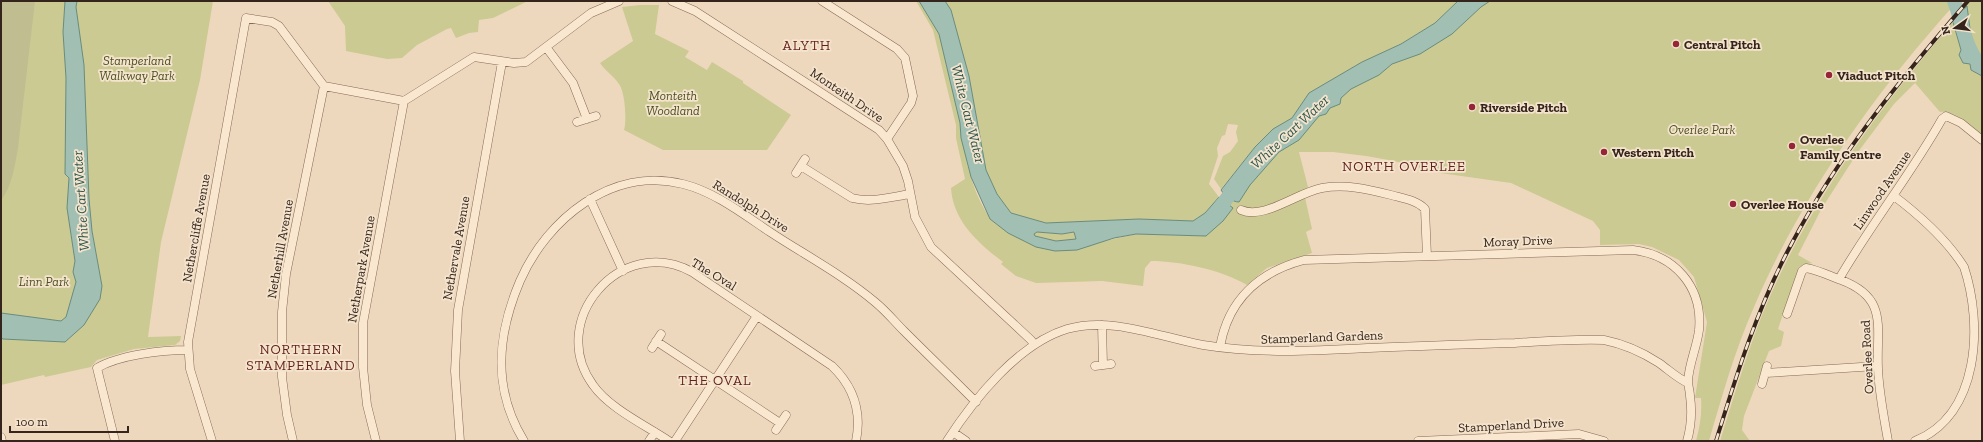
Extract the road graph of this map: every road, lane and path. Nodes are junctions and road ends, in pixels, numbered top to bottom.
1 (619, 1) edge
2 (672, 1) edge
3 (828, 2) edge
4 (687, 3) edge
5 (546, 47) junction
6 (502, 62) junction
7 (324, 86) junction
8 (404, 101) junction
9 (596, 116) dead end
10 (587, 119) junction
11 (578, 122) dead end
12 (887, 139) junction
13 (1982, 140) edge
14 (801, 166) dead end
15 (910, 194) junction
16 (1894, 196) junction
17 (590, 199) junction
18 (1241, 210) dead end
19 (1427, 256) junction
20 (623, 270) junction
21 (1839, 279) junction
22 (1787, 314) dead end
23 (757, 316) junction
24 (1102, 324) junction
25 (656, 341) dead end
26 (1034, 344) junction
27 (1220, 347) junction
28 (188, 350) junction
29 (1111, 364) dead end
30 (1878, 366) junction
31 (715, 380) junction
32 (1688, 383) junction
33 (1762, 384) dead end
34 (976, 402) junction
35 (786, 416) dead end
36 (655, 432) junction
37 (953, 432) junction
38 (1, 437) edge
39 (2, 441) edge
40 (115, 441) edge
41 (212, 441) edge
42 (293, 441) edge
43 (376, 441) edge
44 (460, 441) edge
45 (524, 441) edge
46 (649, 441) edge
47 (669, 441) edge
48 (675, 441) edge
49 (856, 441) edge
50 (947, 441) edge
51 (966, 441) edge
52 (1418, 441) edge
53 (1604, 441) edge
54 (1687, 441) edge
55 (1888, 441) edge
56 (1915, 441) edge

1 - 5 street
2 - 4 street, Monteith Drive
3 - 12 street
4 - 12 street, Monteith Drive
5 - 6 street
5 - 10 street
6 - 8 street
6 - 44 street, Nethervale Avenue
7 - 8 street
7 - 28 street, Nethercliffe Avenue
7 - 42 street, Netherhill Avenue
8 - 43 street, Netherpark Avenue
9 - 10 street
10 - 11 street
12 - 15 street, Monteith Drive
13 - 16 street, Linwood Avenue
14 - 15 street
15 - 26 street, Monteith Drive
16 - 21 street, Linwood Avenue
16 - 56 street
17 - 20 street
17 - 34 street, Randolph Drive
17 - 45 street, Randolph Drive
18 - 19 street
19 - 27 street, Moray Drive
19 - 32 street, Moray Drive
20 - 23 street, The Oval
20 - 36 street, The Oval
21 - 22 street, Overlee Road
21 - 30 street, Overlee Road
23 - 31 street
23 - 49 street, The Oval
24 - 26 street, Stamperland Gardens
24 - 27 street, Stamperland Gardens
24 - 29 street
25 - 31 street
26 - 34 street, Stamperland Gardens
27 - 32 street, Stamperland Gardens
28 - 40 street
28 - 41 street, Nethercliffe Avenue
30 - 33 street
30 - 55 street, Overlee Road
31 - 35 street
31 - 48 street
32 - 54 street, Moray Drive
34 - 37 street, Stamperland Gardens
36 - 46 street
36 - 47 street, The Oval
37 - 50 street, Stamperland Gardens
37 - 51 street
38 - 39 street
52 - 53 street, Stamperland Drive

